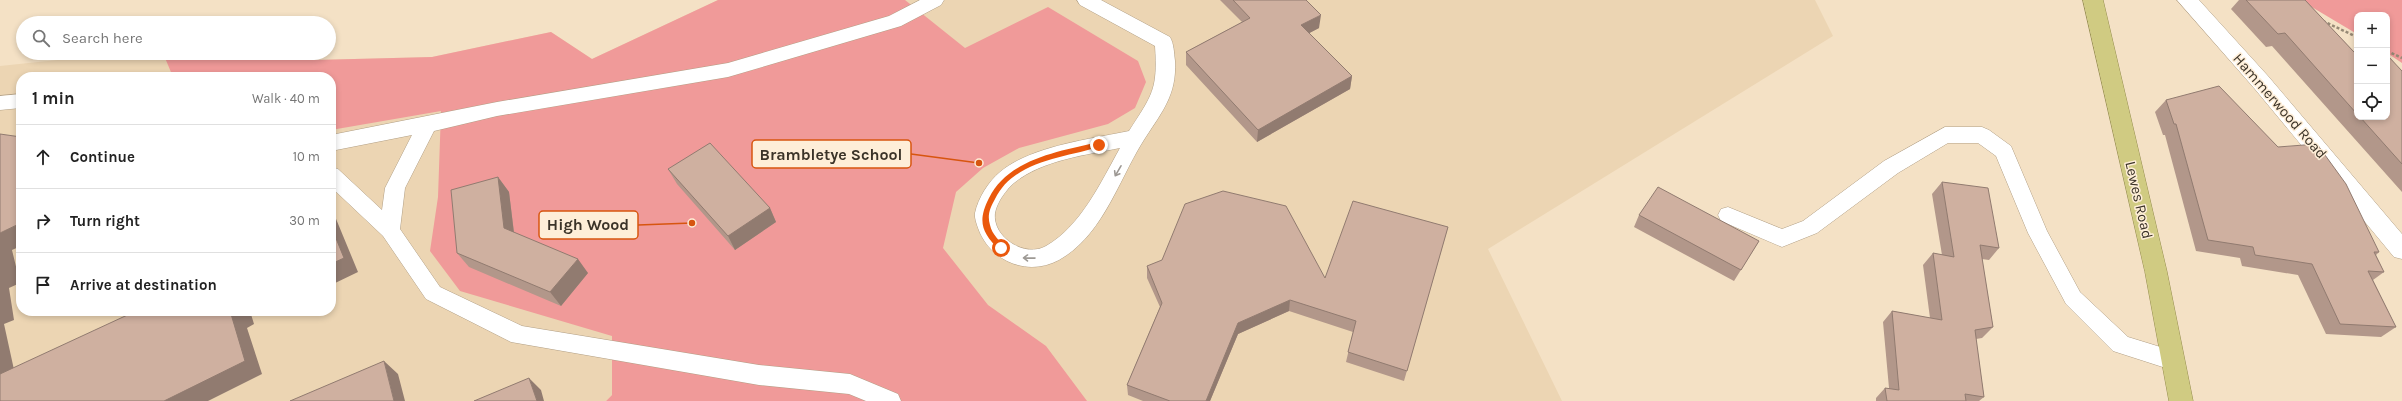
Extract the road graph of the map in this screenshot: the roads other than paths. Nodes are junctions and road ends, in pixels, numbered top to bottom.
1 (935, 0) edge
2 (1086, 0) edge
3 (2093, 0) edge
4 (2187, 0) edge
5 (16, 101) edge
6 (0, 103) edge
7 (427, 125) junction
8 (1136, 137) junction
9 (336, 142) edge
10 (336, 180) edge
11 (1728, 215) dead end
12 (390, 230) junction
13 (2402, 250) edge
14 (2172, 360) junction
15 (890, 401) edge
16 (2181, 401) edge

1 - 7 lane
2 - 8 lane
3 - 14 highway, Lewes Road
4 - 13 street, Hammerwood Road
5 - 6 lane
7 - 9 lane
7 - 12 lane
8 -> 8 lane
10 - 12 lane
11 - 14 lane
12 - 15 lane
14 - 16 highway, Lewes Road

